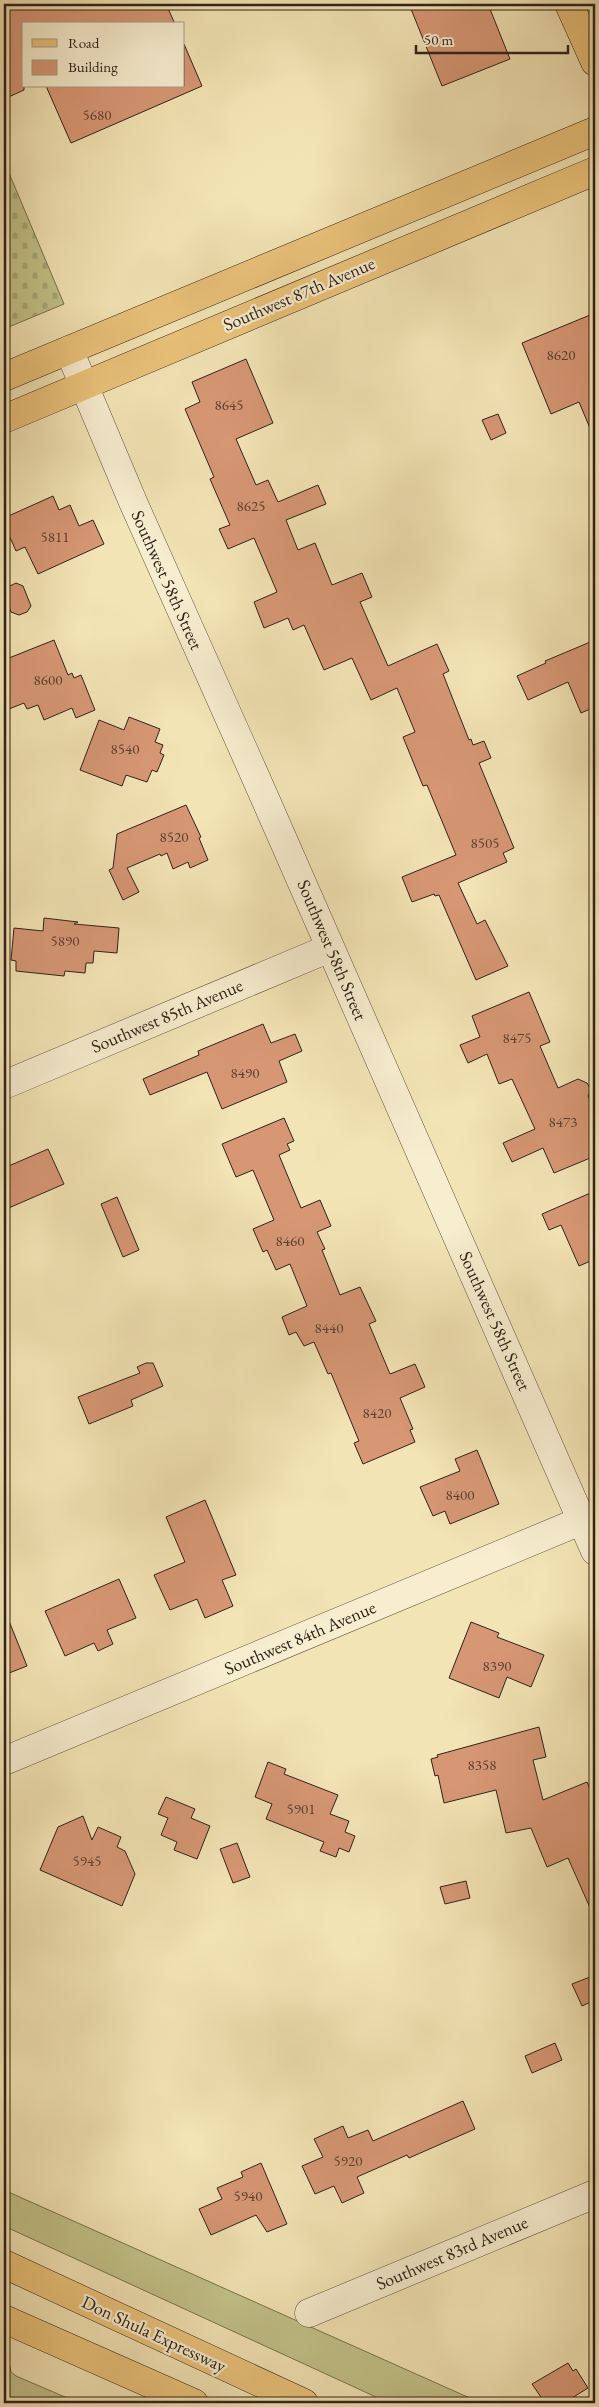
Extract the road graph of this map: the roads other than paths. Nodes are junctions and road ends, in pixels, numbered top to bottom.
1 (569, 4) edge
2 (595, 62) edge
3 (595, 131) edge
4 (595, 171) edge
5 (69, 350) junction
6 (4, 377) edge
7 (83, 385) junction
8 (4, 419) edge
9 (330, 948) junction
10 (4, 1085) edge
11 (589, 1518) edge
12 (595, 1551) edge
13 (4, 1761) edge
14 (595, 2194) edge
15 (4, 2264) edge
16 (309, 2313) dead end
17 (4, 2320) edge
18 (194, 2403) edge
19 (304, 2403) edge

1 - 2 main road
3 - 5 main road, Southwest 87th Avenue
4 - 7 main road, Southwest 87th Avenue
5 - 6 main road, Southwest 87th Avenue
5 - 7 street, Southwest 58th Street
7 - 8 main road, Southwest 87th Avenue
7 - 9 street, Southwest 58th Street
9 - 10 street, Southwest 85th Avenue
9 - 11 street, Southwest 58th Street
11 - 12 street, Southwest 58th Street
11 - 13 street, Southwest 84th Avenue
14 - 16 street, Southwest 83rd Avenue
15 - 19 main road, Don Shula Expressway
17 - 18 main road

